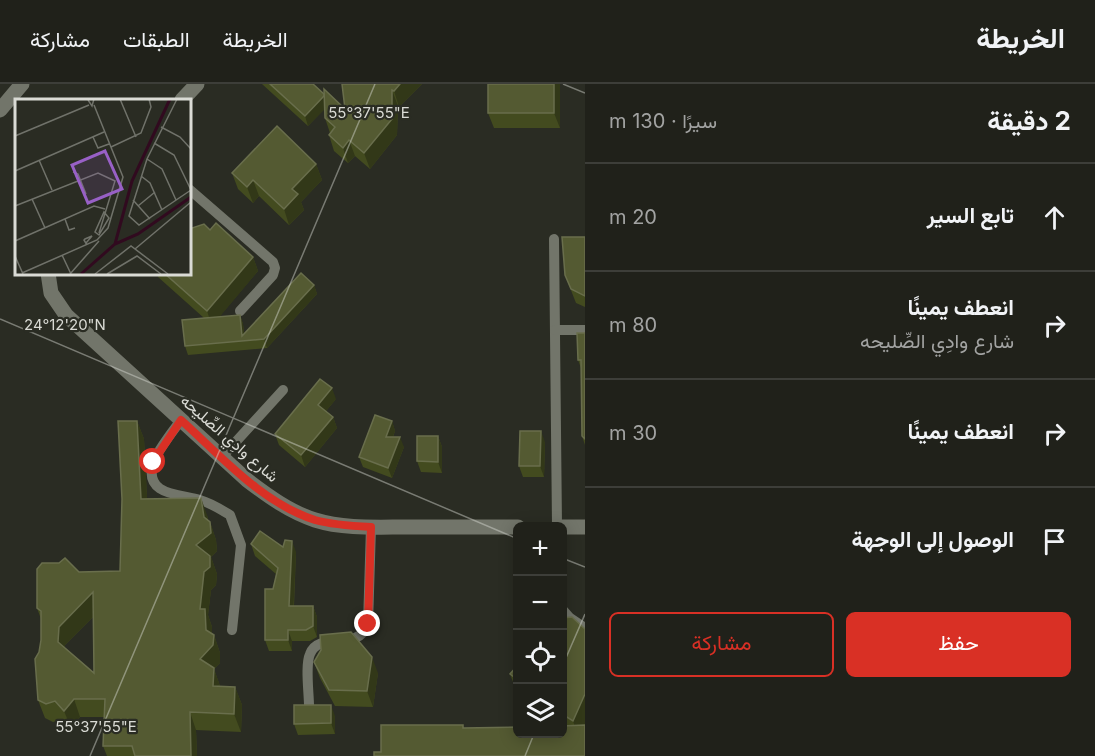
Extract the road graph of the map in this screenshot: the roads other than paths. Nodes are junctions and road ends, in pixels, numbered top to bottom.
1 (22, 84) edge
2 (197, 84) edge
3 (183, 99) edge
4 (0, 110) edge
5 (190, 190) edge
6 (554, 239) dead end
7 (48, 274) edge
8 (240, 311) dead end
9 (555, 330) junction
10 (585, 330) edge
11 (283, 390) dead end
12 (181, 420) junction
13 (222, 458) junction
14 (557, 522) edge
15 (371, 527) junction
16 (513, 527) edge
17 (567, 527) edge
18 (585, 527) edge
19 (567, 615) edge
20 (585, 628) edge
21 (232, 630) dead end
22 (309, 706) edge

1 - 4 street
2 - 3 street
5 - 8 lane
6 - 9 lane
7 - 12 street, شارع وادِي الصِّليحه
9 - 10 lane
9 - 14 lane
11 - 13 lane
12 - 13 street, شارع وادِي الصِّليحه
12 - 21 lane
13 - 15 street, شارع وادِي الصِّليحه
15 - 16 street, شارع وادِي الصِّليحه
15 - 22 lane
17 - 18 street
19 - 20 lane

